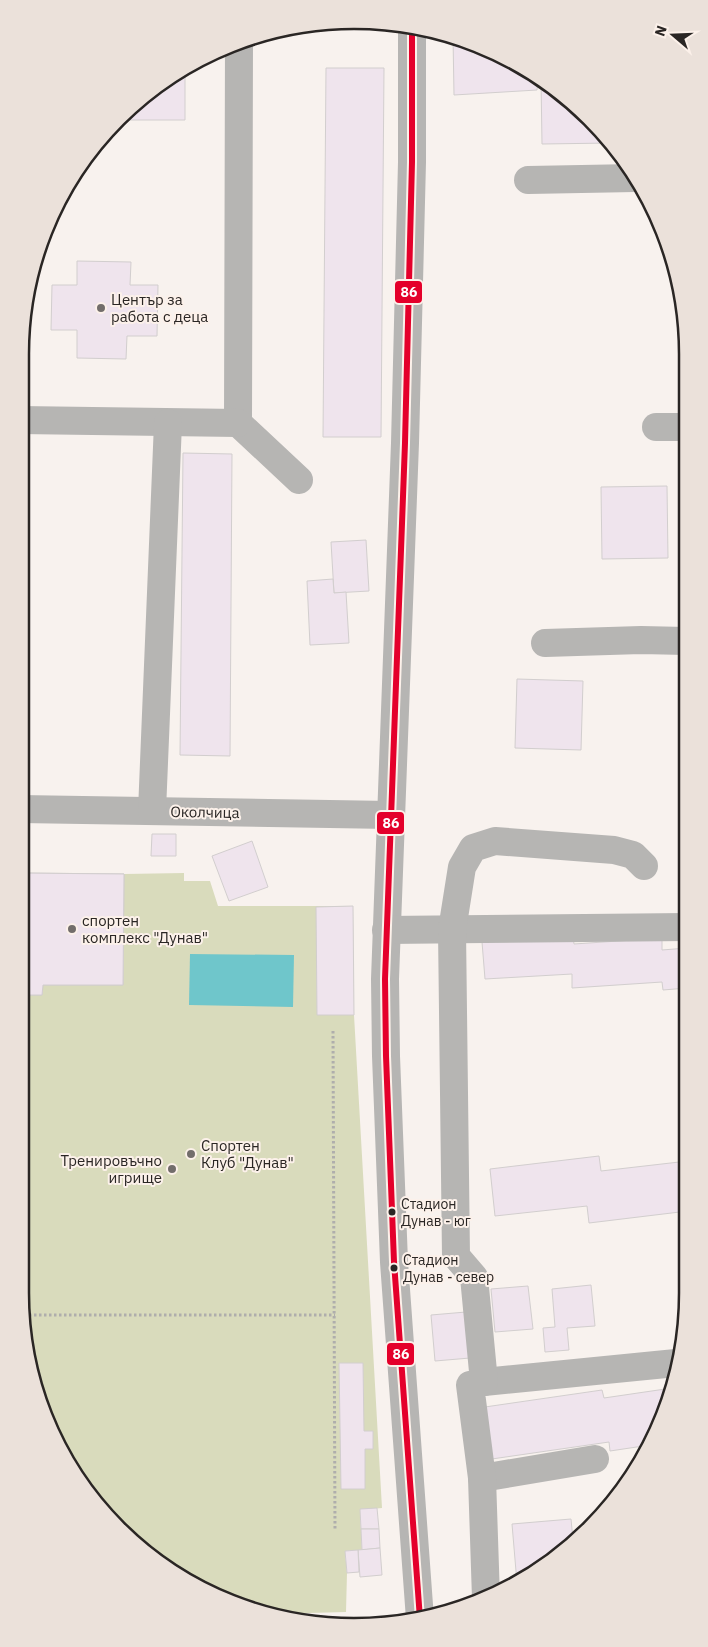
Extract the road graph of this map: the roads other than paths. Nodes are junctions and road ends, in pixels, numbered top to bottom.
1 (412, 34) edge
2 (239, 50) edge
3 (627, 178) edge
4 (528, 180) dead end
5 (29, 420) edge
6 (168, 423) junction
7 (238, 423) junction
8 (656, 427) dead end
9 (679, 427) edge
10 (299, 480) dead end
11 (679, 641) edge
12 (544, 643) dead end
13 (29, 809) edge
14 (152, 811) junction
15 (390, 815) junction
16 (644, 866) dead end
17 (679, 927) edge
18 (386, 930) junction
19 (452, 930) junction
20 (671, 1362) edge
21 (484, 1382) junction
22 (596, 1459) dead end
23 (482, 1478) junction
24 (486, 1590) edge
25 (419, 1611) edge

1 - 15 street
2 - 7 street
3 - 4 street
5 - 6 street
6 - 7 street
6 - 14 street
7 - 10 street
8 - 9 street
11 - 12 street
13 - 14 street, Околчица
14 - 15 street, Околчица
15 - 18 street
16 - 19 street
17 - 19 street
18 - 19 street
18 - 25 street
19 - 21 street
20 - 21 street
21 - 23 street
22 - 23 street
23 - 24 street

